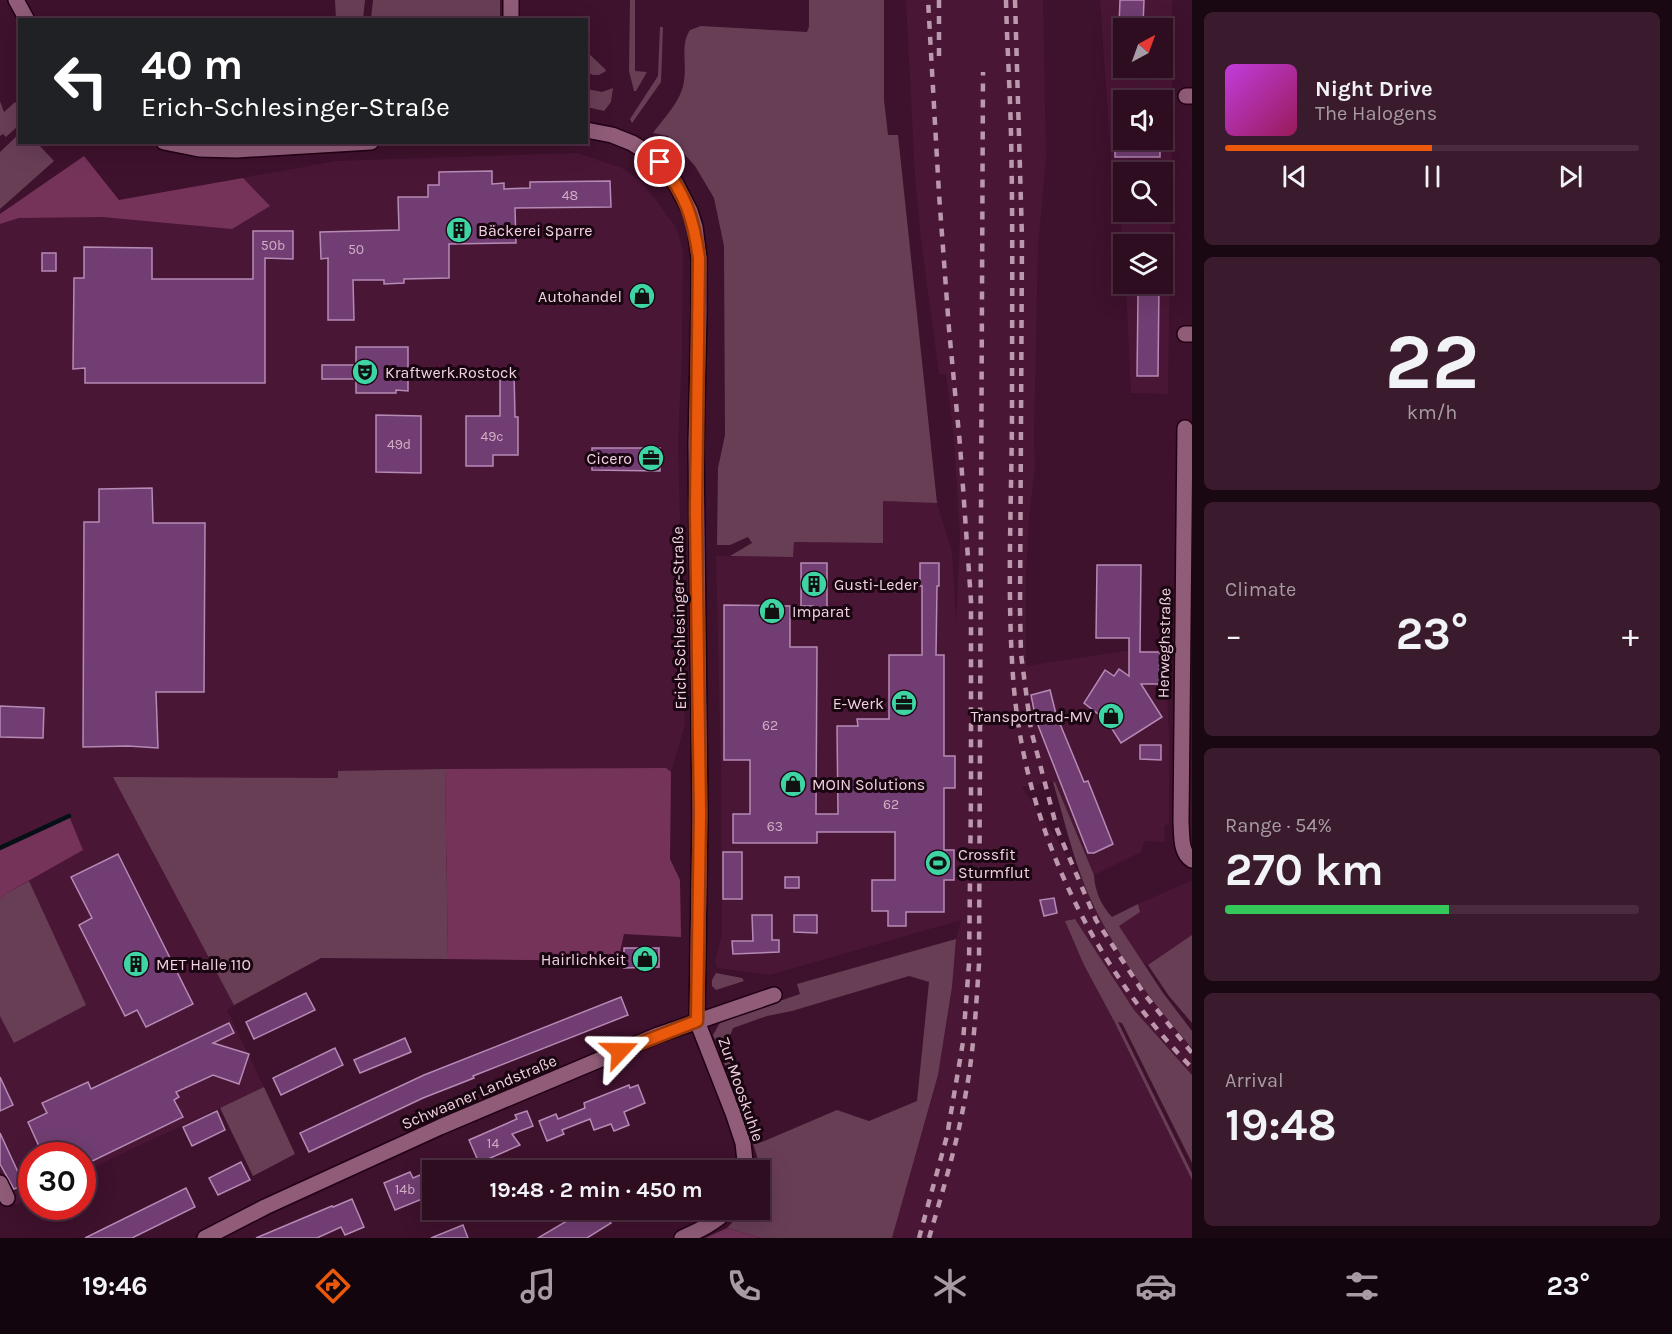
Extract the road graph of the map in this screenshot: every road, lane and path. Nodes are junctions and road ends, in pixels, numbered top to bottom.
1 (16, 0) edge
2 (511, 0) edge
3 (26, 18) edge
4 (511, 18) edge
5 (588, 130) edge
6 (174, 144) edge
7 (337, 144) edge
8 (1185, 428) dead end
9 (1188, 569) edge
10 (1190, 859) edge
11 (774, 995) dead end
12 (697, 1021) junction
13 (745, 1160) edge
14 (0, 1183) edge
15 (7, 1198) dead end
16 (717, 1220) edge
17 (205, 1238) edge
18 (682, 1238) edge

1 - 3 street
2 - 4 street
5 - 12 street, Erich-Schlesinger-Straße
6 - 7 street
8 - 9 street, Herweghstraße
9 - 10 street, Herweghstraße
11 - 12 street, Schwaaner Landstraße
12 - 13 street, Zur Mooskuhle
12 - 17 street, Schwaaner Landstraße
14 - 15 street
16 - 18 street

